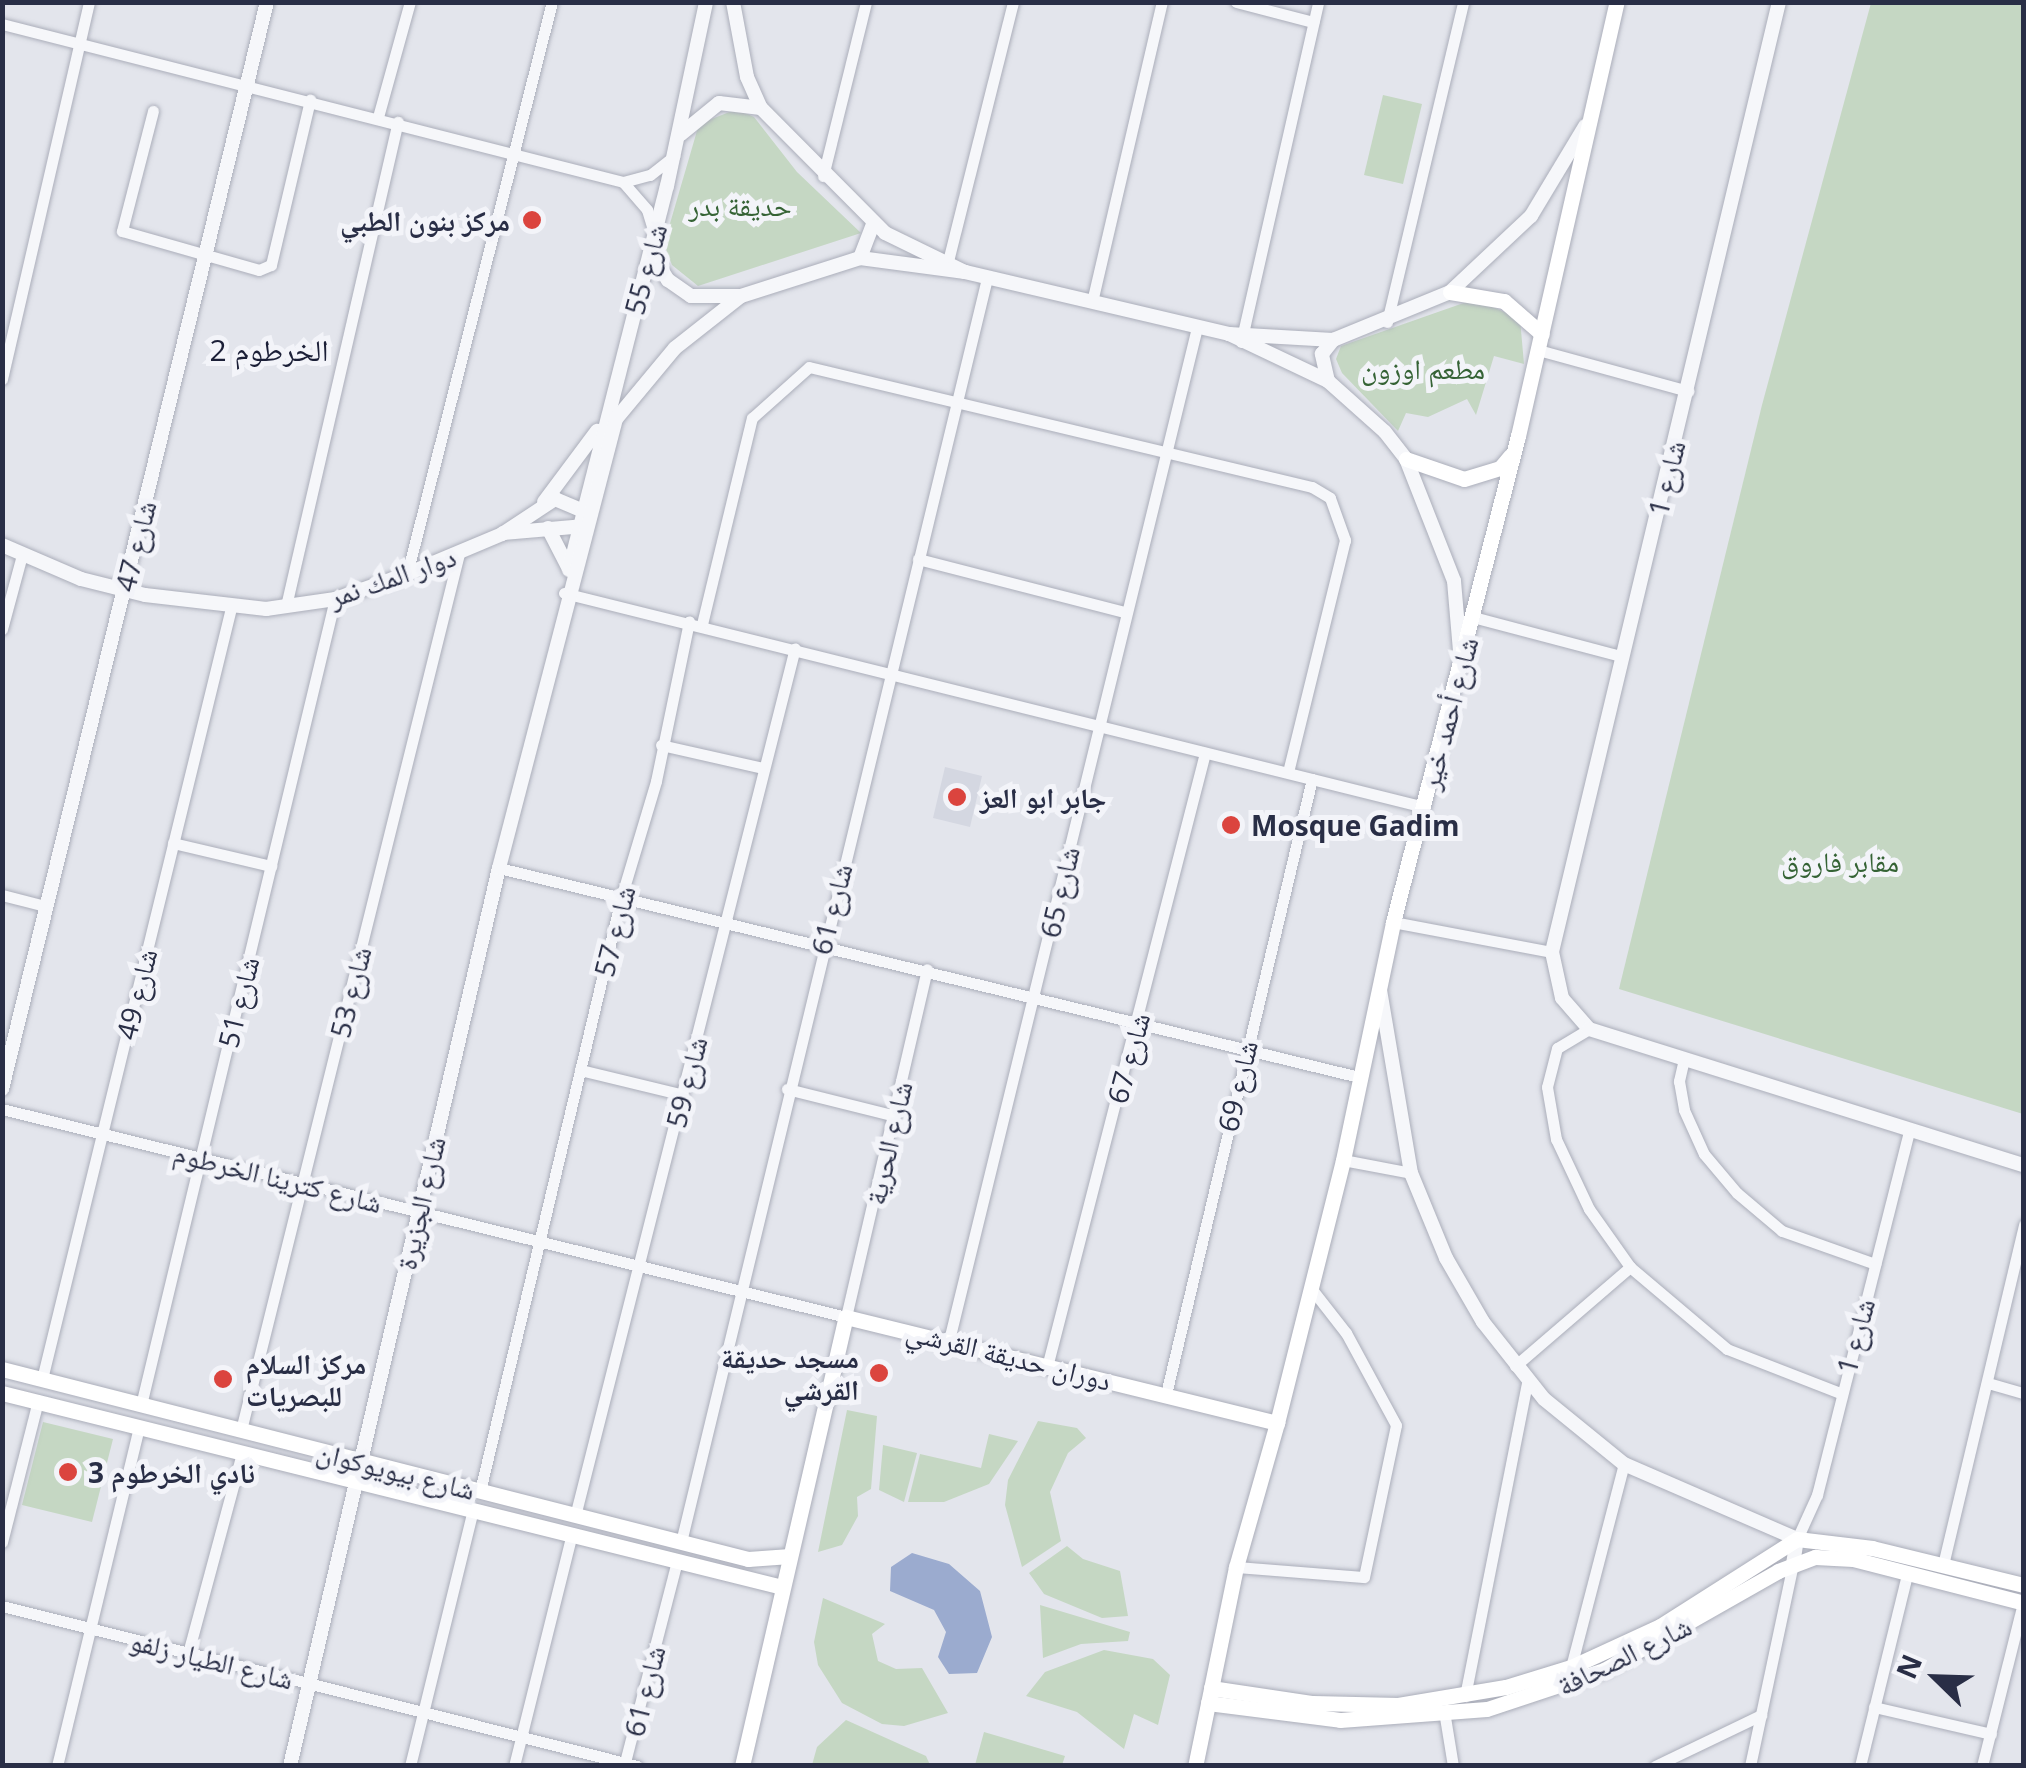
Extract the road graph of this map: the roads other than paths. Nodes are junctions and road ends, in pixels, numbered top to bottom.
1 (88, 2) edge
2 (267, 2) edge
3 (410, 2) edge
4 (552, 2) edge
5 (706, 2) edge
6 (733, 2) edge
7 (866, 2) edge
8 (1012, 2) edge
9 (1162, 2) edge
10 (1236, 2) edge
11 (1318, 2) edge
12 (1464, 2) edge
13 (1617, 2) edge
14 (1779, 2) edge
15 (1313, 22) junction
16 (2, 24) edge
17 (79, 42) junction
18 (248, 84) junction
19 (310, 100) junction
20 (762, 108) junction
21 (1595, 108) junction
22 (154, 111) dead end
23 (378, 117) junction
24 (398, 122) junction
25 (675, 148) junction
26 (510, 156) junction
27 (823, 176) junction
28 (623, 182) junction
29 (873, 224) junction
30 (655, 236) junction
31 (651, 252) junction
32 (207, 256) junction
33 (860, 258) junction
34 (947, 268) junction
35 (987, 278) junction
36 (1450, 292) junction
37 (741, 296) junction
38 (1092, 302) junction
39 (1388, 322) junction
40 (1197, 327) junction
41 (1238, 336) junction
42 (1333, 340) junction
43 (1540, 342) junction
44 (2, 379) edge
45 (1328, 381) junction
46 (1688, 391) junction
47 (956, 403) junction
48 (610, 418) junction
49 (1518, 436) junction
50 (1165, 453) junction
51 (1406, 459) junction
52 (543, 503) junction
53 (585, 519) junction
54 (548, 528) junction
55 (502, 534) junction
56 (2, 544) edge
57 (458, 554) junction
58 (22, 555) junction
59 (918, 559) junction
60 (569, 570) junction
61 (407, 574) junction
62 (124, 588) junction
63 (568, 594) junction
64 (335, 599) junction
65 (286, 606) junction
66 (230, 608) junction
67 (1124, 612) junction
68 (1474, 617) junction
69 (696, 622) junction
70 (2, 628) edge
71 (795, 648) junction
72 (1621, 656) junction
73 (1461, 667) junction
74 (890, 675) junction
75 (1098, 726) junction
76 (662, 745) junction
77 (1205, 752) junction
78 (764, 768) junction
79 (1288, 772) junction
80 (1312, 779) junction
81 (1424, 807) junction
82 (174, 842) junction
83 (271, 866) junction
84 (499, 868) junction
85 (2, 895) edge
86 (621, 898) junction
87 (45, 906) junction
88 (727, 922) junction
89 (1393, 922) junction
90 (822, 944) junction
91 (1552, 952) junction
92 (927, 968) junction
93 (1380, 984) junction
94 (1035, 996) junction
95 (1138, 1023) junction
96 (1589, 1029) junction
97 (1246, 1050) junction
98 (1684, 1060) junction
99 (580, 1070) junction
100 (1359, 1077) junction
101 (2, 1089) edge
102 (788, 1089) junction
103 (683, 1094) junction
104 (2, 1109) edge
105 (895, 1116) junction
106 (1909, 1132) junction
107 (102, 1134) junction
108 (200, 1158) junction
109 (1343, 1160) junction
110 (2024, 1166) edge
111 (1411, 1172) junction
112 (303, 1183) junction
113 (418, 1212) junction
114 (2024, 1224) edge
115 (537, 1241) junction
116 (1875, 1264) junction
117 (640, 1266) junction
118 (1630, 1267) junction
119 (1311, 1288) junction
120 (742, 1292) junction
121 (846, 1317) junction
122 (949, 1340) junction
123 (1048, 1363) junction
124 (1515, 1366) junction
125 (2, 1369) edge
126 (42, 1380) junction
127 (1527, 1382) junction
128 (1988, 1382) junction
129 (2, 1393) edge
130 (1840, 1393) junction
131 (1166, 1394) junction
132 (2024, 1394) edge
133 (38, 1401) junction
134 (141, 1405) junction
135 (1276, 1423) junction
136 (139, 1428) junction
137 (241, 1430) junction
138 (242, 1453) junction
139 (360, 1458) junction
140 (1624, 1464) junction
141 (358, 1482) junction
142 (480, 1491) junction
143 (473, 1510) junction
144 (574, 1524) junction
145 (1797, 1539) junction
146 (2, 1542) edge
147 (681, 1542) junction
148 (790, 1556) junction
149 (677, 1561) junction
150 (1793, 1564) junction
151 (1944, 1565) junction
152 (1236, 1567) junction
153 (1906, 1574) junction
154 (2024, 1585) edge
155 (782, 1587) junction
156 (2023, 1603) edge
157 (2, 1606) edge
158 (88, 1628) junction
159 (188, 1653) junction
160 (1571, 1667) junction
161 (310, 1684) junction
162 (1210, 1695) junction
163 (1465, 1696) junction
164 (1874, 1708) junction
165 (422, 1712) junction
166 (1761, 1715) junction
167 (1445, 1717) junction
168 (1991, 1734) junction
169 (521, 1736) junction
170 (631, 1764) edge
171 (58, 1766) edge
172 (290, 1766) edge
173 (410, 1766) edge
174 (514, 1766) edge
175 (742, 1766) edge
176 (1195, 1766) edge
177 (1453, 1766) edge
178 (1656, 1766) edge
179 (1750, 1766) edge
180 (1860, 1766) edge
181 (1982, 1766) edge

1 - 17 street
2 - 18 street, شارع 47
3 - 23 street
4 - 26 street
5 - 25 street, شارع 55
6 - 20 street
7 - 27 street
8 - 34 street
9 - 38 street
10 - 15 street
11 - 15 street
12 - 39 street
13 - 21 main road, شارع أحمد خير
14 - 46 street, شارع 1
15 - 41 street
16 - 17 street
17 - 18 street
17 - 44 street
18 - 19 street
18 - 32 street, شارع 47
19 - 23 street
19 - 32 street
20 - 25 street
20 - 27 street
21 - 36 street
21 - 43 main road, شارع أحمد خير
22 - 32 street
23 - 24 street
24 - 26 street
24 - 65 street
25 - 28 street
25 - 30 street, شارع 55
26 - 28 street
26 - 61 street
27 - 29 street
28 - 30 street
29 - 33 street
29 - 34 street
30 - 31 street, شارع 55
31 - 37 street
31 - 48 street, شارع 55
32 - 62 street, شارع 47
33 - 34 street
33 - 37 street
34 - 35 street
35 - 38 street
35 - 47 street, شارع 61
36 - 39 street
36 - 43 main road
37 - 48 street, دوار المك نمر
38 - 40 street
39 - 42 street
40 - 41 street
40 - 50 street, شارع 65
41 - 42 street
41 - 45 street
42 - 45 street
43 - 46 street
43 - 49 main road, شارع أحمد خير
45 - 51 street
46 - 72 street, شارع 1
47 - 50 street
47 - 59 street, شارع 61
47 - 69 street, شارع 57
48 - 52 street, دوار المك نمر
48 - 53 street, شارع الجزيرة
49 - 51 main road
49 - 68 main road, شارع أحمد خير
50 - 67 street, شارع 65
50 - 79 street
51 - 73 street
52 - 53 street
52 - 55 street, دوار المك نمر
53 - 54 street
53 - 60 street, شارع الجزيرة
53 - 63 street, شارع الجزيرة
54 - 55 street
54 - 60 street
55 - 57 street, دوار المك نمر
56 - 58 street, دوار المك نمر
57 - 61 street, دوار المك نمر
57 - 112 street, شارع 53
58 - 62 street, دوار المك نمر
58 - 70 street
59 - 67 street
59 - 74 street, شارع 61
60 - 63 street, شارع الجزيرة
61 - 64 street, دوار المك نمر
62 - 66 street, دوار المك نمر
62 - 87 street, شارع 47
63 - 69 street
63 - 84 street, شارع الجزيرة
64 - 65 street, دوار المك نمر
64 - 83 street, شارع 51
65 - 66 street, دوار المك نمر
66 - 82 street, شارع 49
67 - 75 street, شارع 65
68 - 72 street
68 - 73 main road, شارع أحمد خير
69 - 71 street
69 - 76 street, شارع 57
71 - 74 street
71 - 78 street, شارع 59
72 - 91 street, شارع 1
73 - 81 main road, شارع أحمد خير
74 - 75 street
74 - 90 street, شارع 61
75 - 77 street
75 - 94 street, شارع 65
76 - 78 street
76 - 86 street, شارع 57
77 - 79 street
77 - 95 street, شارع 67
78 - 88 street, شارع 59
79 - 80 street
80 - 81 street
80 - 97 street, شارع 69
81 - 89 main road, شارع أحمد خير
82 - 83 street
82 - 107 street, شارع 49
83 - 108 street, شارع 51
84 - 86 street
84 - 113 street, شارع الجزيرة
85 - 87 street
86 - 88 street
86 - 99 street, شارع 57
87 - 101 street, شارع 47
88 - 90 street
88 - 103 street, شارع 59
89 - 91 street
89 - 93 main road, شارع أحمد خير
90 - 92 street
90 - 102 street, شارع 61
91 - 96 street
92 - 94 street
92 - 105 street, شارع الحرية
93 - 100 main road, شارع أحمد خير
93 - 111 street
94 - 95 street
94 - 122 street, شارع 65
95 - 97 street
95 - 123 street, شارع 67
96 - 98 street
96 - 118 street
97 - 100 street
97 - 131 street, شارع 69
98 - 106 street
98 - 116 street
99 - 103 street
99 - 115 street, شارع 57
100 - 109 main road, شارع أحمد خير
102 - 105 street
102 - 120 street, شارع 61
103 - 117 street, شارع 59
104 - 107 street, شارع كترينا الخرطوم
105 - 121 street, شارع الحرية
106 - 110 street
106 - 116 street, شارع 1
107 - 108 street, شارع كترينا الخرطوم
107 - 126 street, شارع 49
108 - 112 street, شارع كترينا الخرطوم
108 - 134 street, شارع 51
109 - 111 street
109 - 119 main road, شارع أحمد خير
111 - 124 street
112 - 113 street, شارع كترينا الخرطوم
112 - 137 street, شارع 53
113 - 115 street, شارع كترينا الخرطوم
113 - 139 street, شارع الجزيرة
114 - 128 street
115 - 117 street, شارع كترينا الخرطوم
115 - 142 street, شارع 57
116 - 130 street, شارع 1
117 - 120 street, شارع كترينا الخرطوم
117 - 144 street, شارع 59
118 - 124 street
118 - 130 street
119 - 135 main road, شارع أحمد خير
119 - 152 street
120 - 121 street, شارع كترينا الخرطوم
120 - 147 street, شارع 61
121 - 122 main road, دوران حديقة القرشي
121 - 148 main road
122 - 123 main road, دوران حديقة القرشي
123 - 131 main road, دوران حديقة القرشي
124 - 127 street
125 - 126 main road, شارع بيويوكوان
126 - 134 main road, شارع بيويوكوان
127 - 140 street
127 - 163 street
128 - 132 street
128 - 151 street
129 - 133 main road, شارع بيويوكوان
130 - 145 street, شارع 1
131 - 135 main road, دوران حديقة القرشي
133 - 136 main road, شارع بيويوكوان
133 - 146 street
134 - 137 main road, شارع بيويوكوان
135 - 152 main road
136 - 138 main road, شارع بيويوكوان
136 - 158 street
137 - 139 main road, شارع بيويوكوان
138 - 141 main road, شارع بيويوكوان
138 - 159 street
139 - 141 street, شارع الجزيرة
139 - 142 main road, شارع بيويوكوان
140 - 145 street
140 - 160 street
141 - 143 main road, شارع بيويوكوان
141 - 161 street, شارع الجزيرة
142 - 144 main road, شارع بيويوكوان
143 - 144 main road, شارع بيويوكوان
143 - 165 street
144 - 147 main road, شارع بيويوكوان
144 - 149 main road, شارع بيويوكوان
144 - 169 street, شارع 59
145 - 150 street
145 - 151 main road
145 - 160 main road, شارع الصحافة
147 - 148 main road, شارع بيويوكوان
148 - 155 main road
149 - 155 main road, شارع بيويوكوان
149 - 170 street, شارع 61
150 - 153 main road, شارع الصحافة
150 - 166 street
150 - 167 main road, شارع الصحافة
151 - 154 main road
152 - 162 main road
153 - 156 main road, شارع الصحافة
153 - 164 street
155 - 175 main road
156 - 168 street
157 - 158 street, شارع الطيار زلفو
158 - 159 street, شارع الطيار زلفو
158 - 171 street
159 - 161 street, شارع الطيار زلفو
160 - 163 main road, شارع الصحافة
161 - 165 street, شارع الطيار زلفو
161 - 172 street, شارع الجزيرة
162 - 163 main road, شارع الصحافة
162 - 167 main road, شارع الصحافة
162 - 176 main road
164 - 168 street
164 - 180 street
165 - 169 street, شارع الطيار زلفو
165 - 173 street
166 - 178 street
166 - 179 street
167 - 177 street
168 - 181 street
169 - 170 street, شارع الطيار زلفو
169 - 174 street, شارع 59

